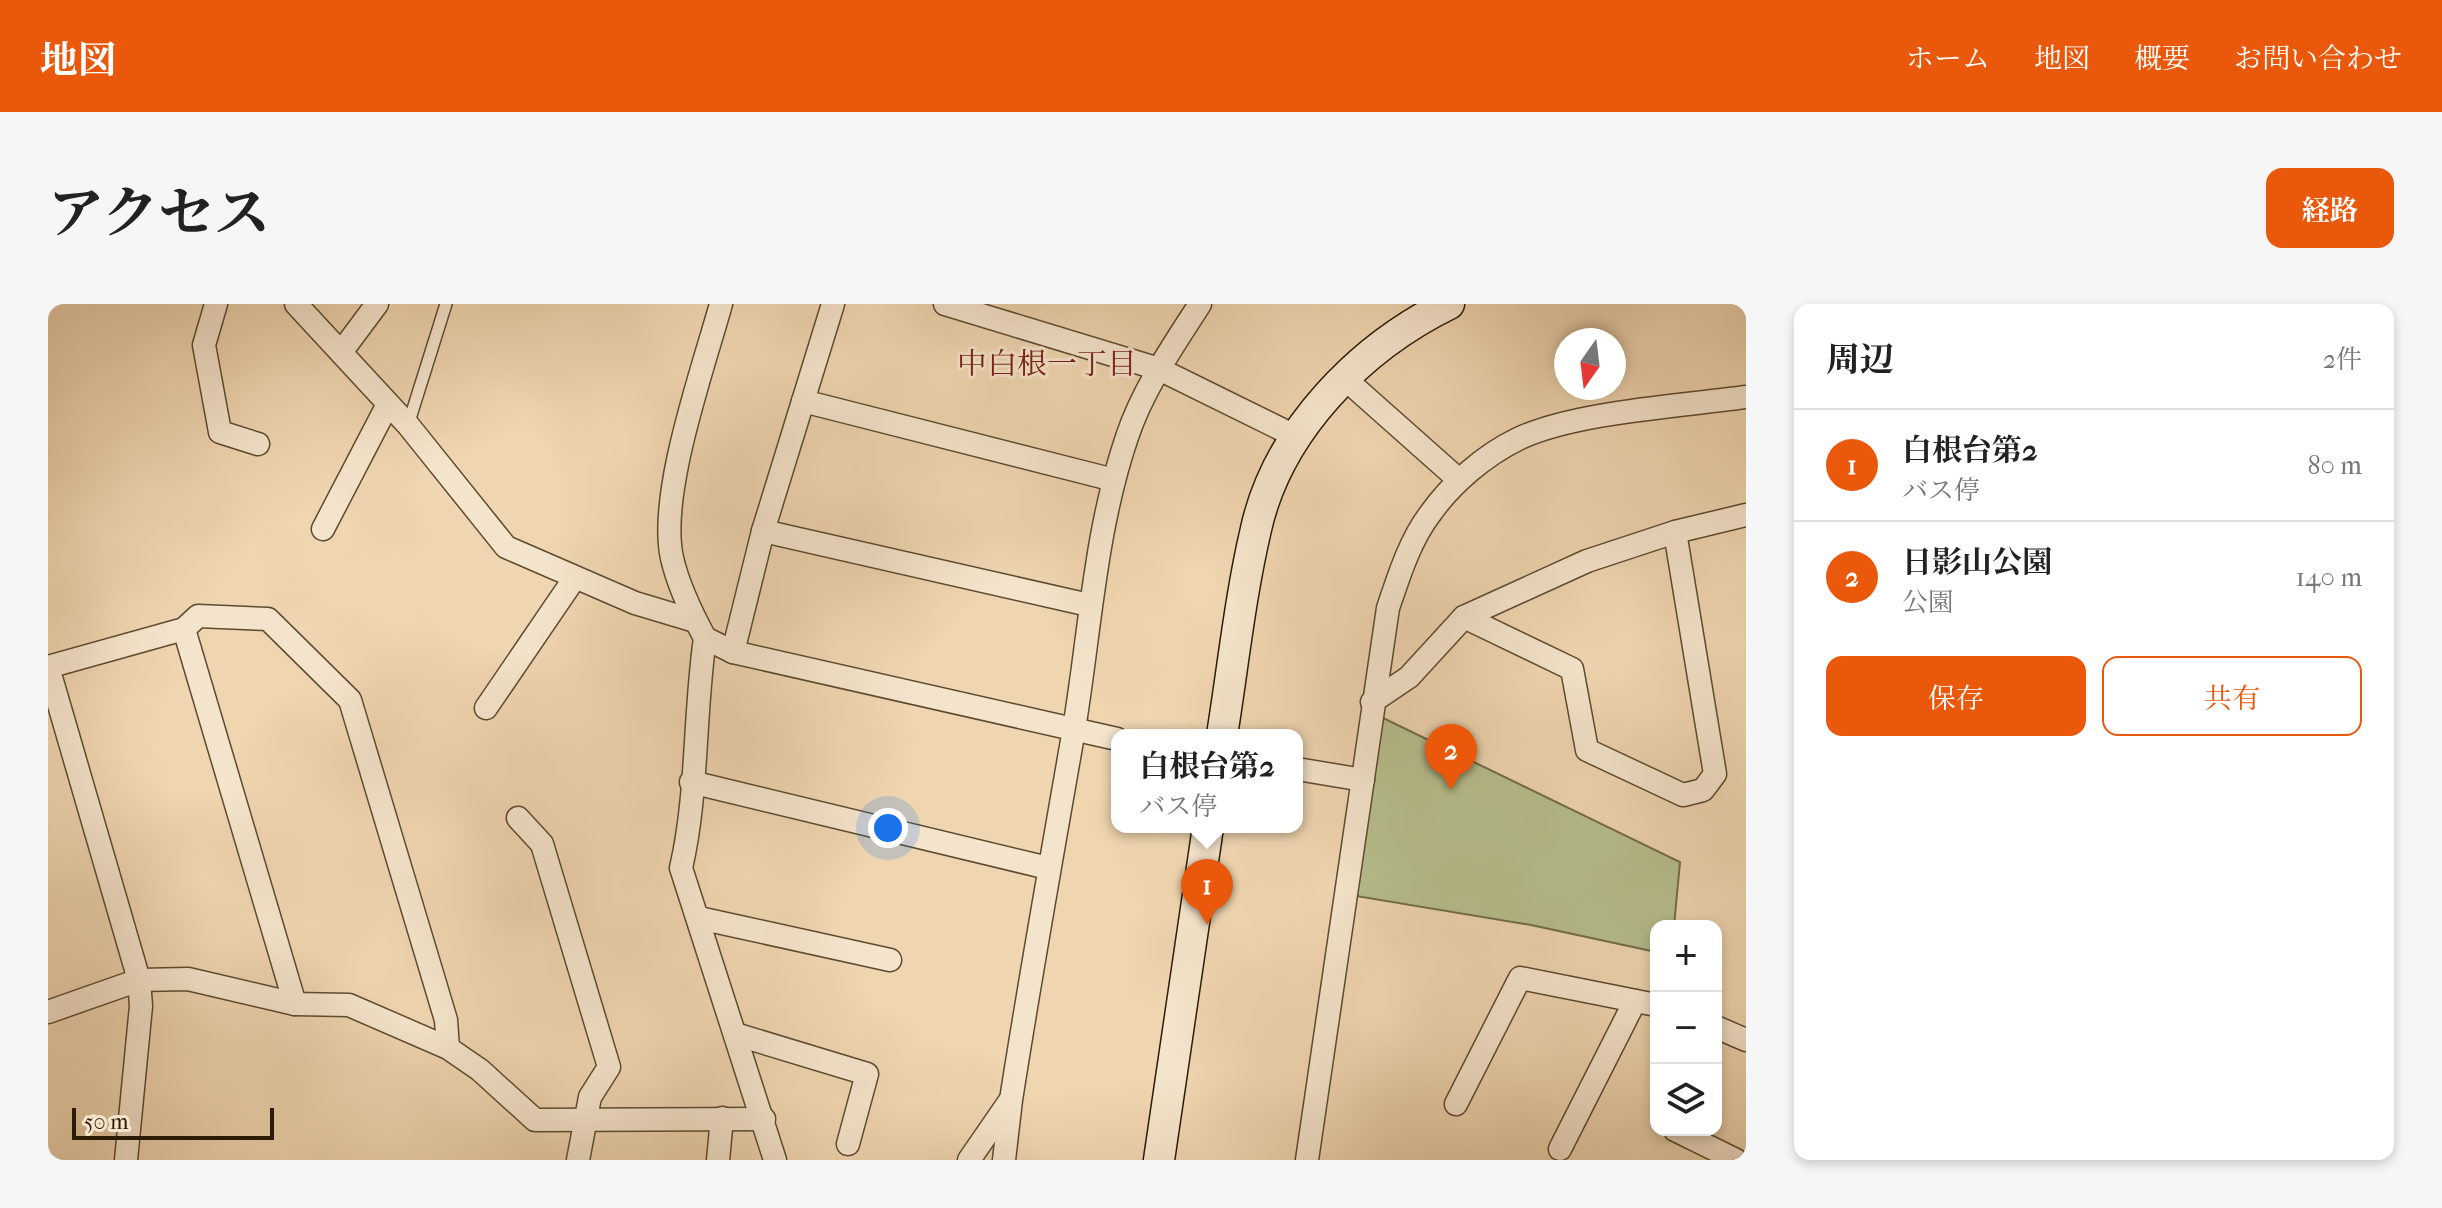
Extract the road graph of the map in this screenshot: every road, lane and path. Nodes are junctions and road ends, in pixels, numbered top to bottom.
1 (216, 304) edge
2 (296, 304) edge
3 (377, 304) edge
4 (446, 304) edge
5 (721, 304) edge
6 (833, 304) edge
7 (945, 304) edge
8 (1200, 304) edge
9 (1449, 304) edge
10 (342, 351) junction
11 (1159, 369) junction
12 (1343, 377) junction
13 (1746, 397) edge
14 (803, 401) junction
15 (388, 404) junction
16 (408, 425) junction
17 (1297, 437) junction
18 (258, 444) dead end
19 (1114, 480) junction
20 (1459, 480) junction
21 (1746, 515) edge
22 (323, 529) dead end
23 (763, 531) junction
24 (1675, 532) junction
25 (574, 579) junction
26 (1089, 605) junction
27 (1464, 617) junction
28 (184, 629) junction
29 (700, 629) junction
30 (733, 652) junction
31 (1372, 702) junction
32 (486, 708) dead end
33 (1223, 729) edge
34 (1074, 731) junction
35 (1111, 738) edge
36 (1303, 770) edge
37 (1363, 780) junction
38 (691, 782) junction
39 (518, 818) dead end
40 (1207, 833) edge
41 (1048, 868) junction
42 (699, 918) junction
43 (890, 960) dead end
44 (139, 980) junction
45 (1646, 1003) edge
46 (295, 1004) junction
47 (48, 1012) edge
48 (1722, 1030) edge
49 (735, 1034) junction
50 (1746, 1040) edge
51 (448, 1048) junction
52 (1011, 1100) junction
53 (1456, 1104) dead end
54 (722, 1118) junction
55 (764, 1119) junction
56 (587, 1121) junction
57 (1693, 1136) edge
58 (848, 1144) dead end
59 (1560, 1149) dead end
60 (126, 1160) edge
61 (578, 1160) edge
62 (718, 1160) edge
63 (775, 1160) edge
64 (969, 1160) edge
65 (1004, 1160) edge
66 (1159, 1160) edge
67 (1307, 1160) edge
68 (1736, 1160) edge

1 - 18 street
2 - 10 street
3 - 10 street
4 - 16 lane
5 - 29 street
6 - 14 street
7 - 11 street
8 - 11 street
9 - 12 street
10 - 15 street
11 - 17 street
11 - 19 street
12 - 17 street
12 - 20 street
13 - 20 street
14 - 19 street
14 - 23 street
15 - 16 street
15 - 22 street
16 - 25 street
17 - 33 street
19 - 26 street
20 - 31 street
21 - 24 street
23 - 26 street
23 - 30 street
24 - 27 street
24 - 27 street
25 - 29 street
25 - 32 street
26 - 34 street
27 - 31 street
28 - 44 street
28 - 46 street
28 - 51 street
29 - 30 street
29 - 38 street
30 - 34 street
31 - 37 street
34 - 35 street
34 - 41 street
36 - 37 street
37 - 67 street
38 - 41 street
38 - 42 street
39 - 56 street
40 - 66 street
41 - 52 street
42 - 43 street
42 - 49 street
44 - 46 street
44 - 47 street
44 - 60 street
45 - 53 street
45 - 59 street
46 - 51 street
48 - 50 street
49 - 55 street
49 - 58 street
51 - 56 street
52 - 64 street
52 - 65 street
54 - 55 street
54 - 56 street
54 - 62 street
55 - 63 street
56 - 61 street
57 - 68 street

